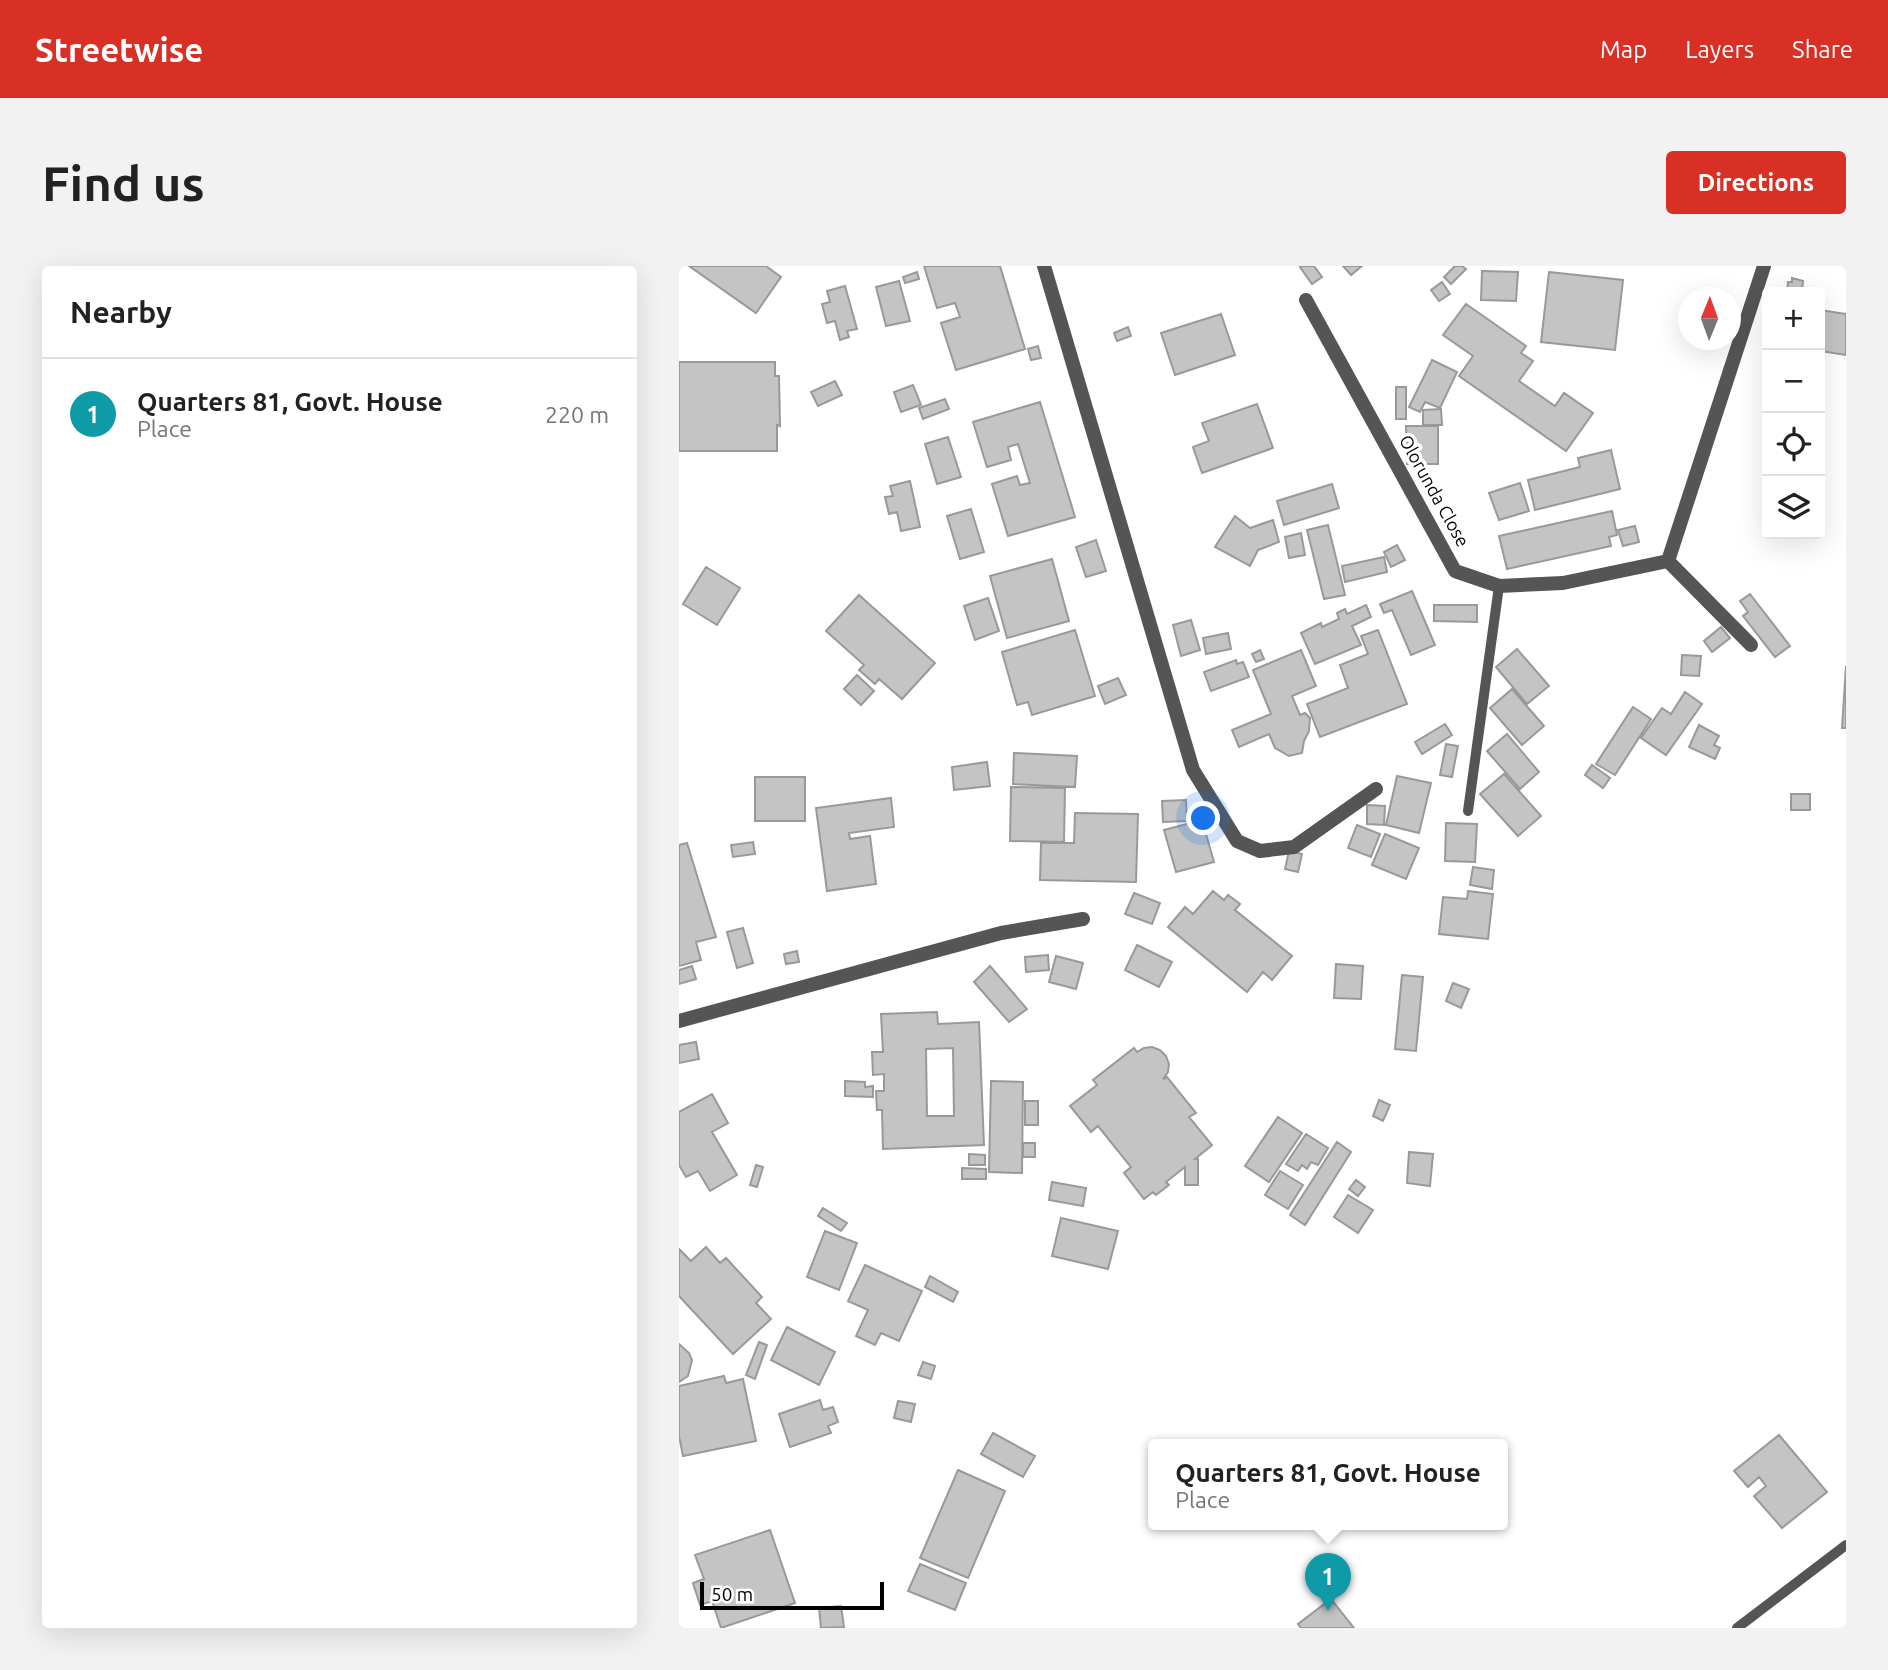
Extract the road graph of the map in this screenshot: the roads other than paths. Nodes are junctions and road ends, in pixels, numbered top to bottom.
1 (1044, 266) edge
2 (1764, 266) edge
3 (1306, 299) dead end
4 (1668, 561) junction
5 (1499, 586) junction
6 (1751, 645) dead end
7 (1376, 789) dead end
8 (1468, 811) dead end
9 (1083, 919) dead end
10 (679, 1021) edge
11 (1846, 1545) edge
12 (1737, 1628) edge

1 - 7 street
2 - 4 street
3 - 5 street, Olorunda Close
4 - 5 street, Olorunda Close
4 - 6 street
5 - 8 lane
9 - 10 street
11 - 12 lane

